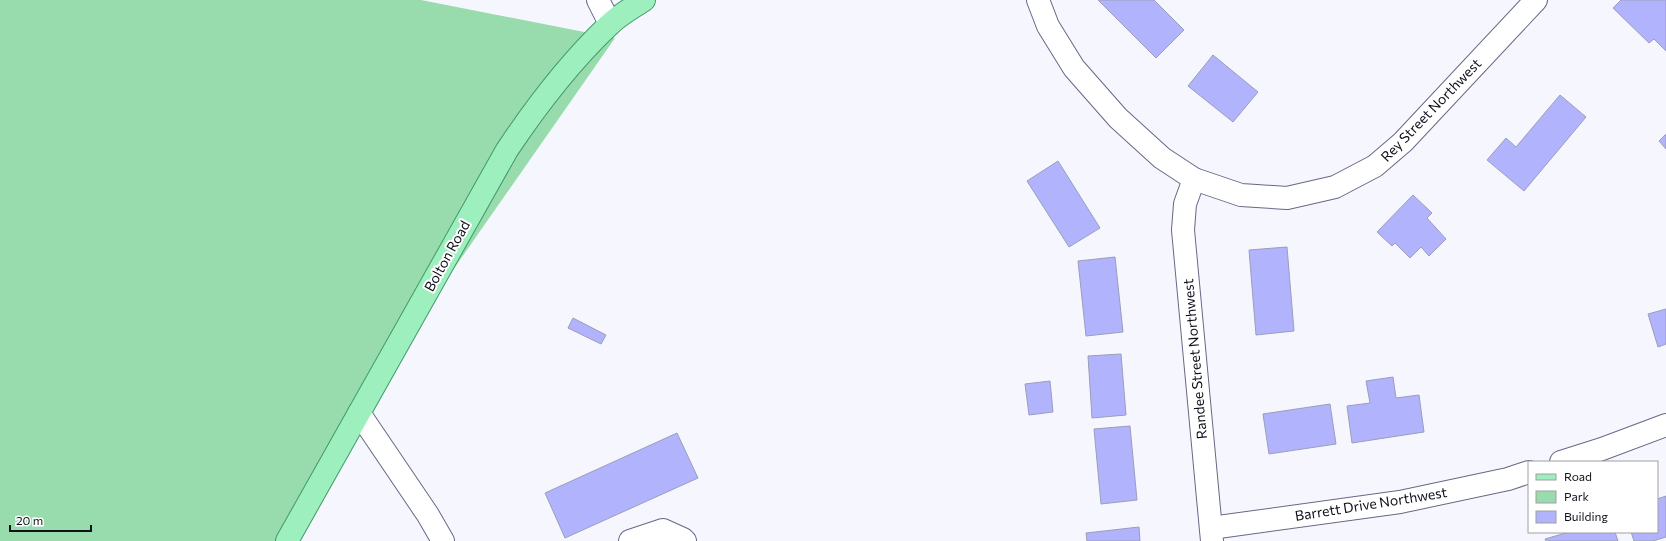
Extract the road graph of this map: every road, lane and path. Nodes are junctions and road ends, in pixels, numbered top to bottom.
1 (598, 0) edge
2 (644, 0) edge
3 (1038, 0) edge
4 (1536, 0) edge
5 (610, 24) junction
6 (1194, 179) junction
7 (359, 413) junction
8 (1666, 425) edge
9 (1564, 461) edge
10 (1528, 472) edge
11 (1212, 535) edge
12 (287, 541) edge
13 (443, 541) edge
14 (630, 541) edge
15 (684, 541) edge

1 - 5 street
2 - 5 main road, Bolton Road
3 - 6 street, Rey Street Northwest
4 - 6 street, Rey Street Northwest
5 - 7 main road, Bolton Road
6 - 11 street, Randee Street Northwest
7 - 12 main road, Bolton Road
7 - 13 street
8 - 9 street
10 - 11 street, Barrett Drive Northwest
14 - 15 street

